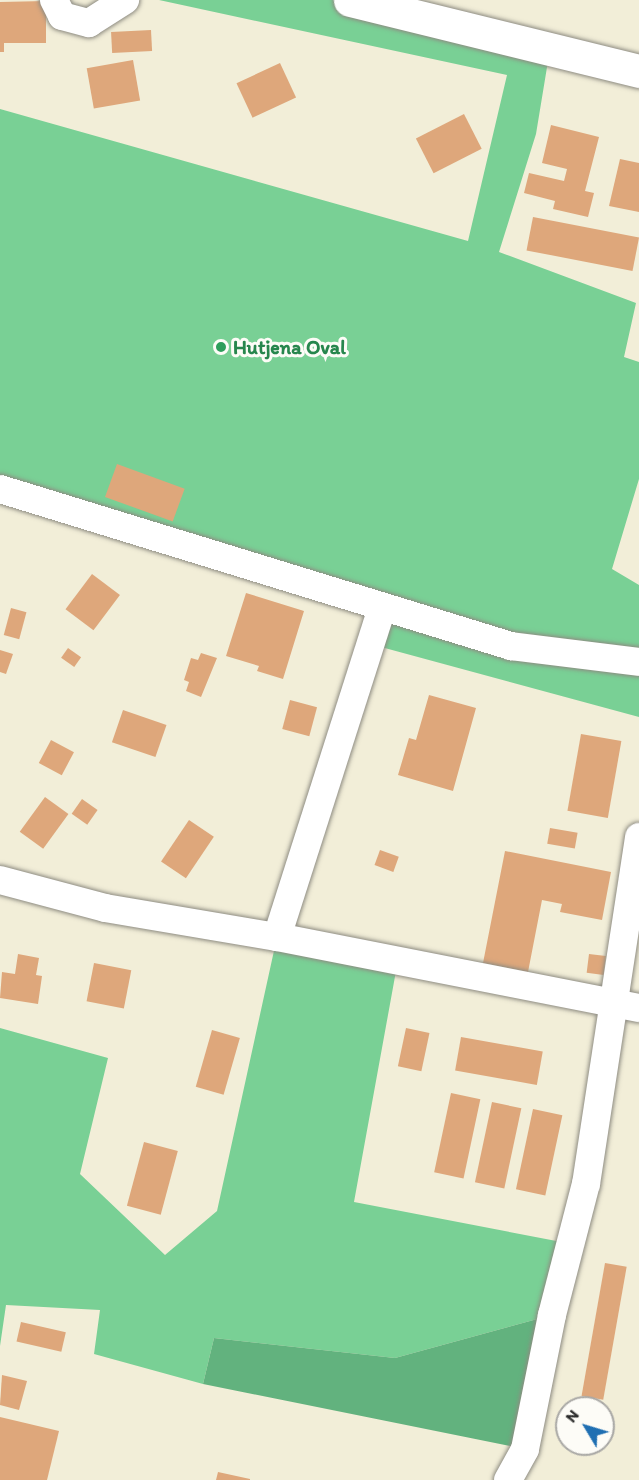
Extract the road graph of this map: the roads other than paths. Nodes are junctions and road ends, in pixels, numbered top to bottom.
1 (54, 0) edge
2 (125, 0) edge
3 (350, 0) edge
4 (639, 71) edge
5 (0, 489) edge
6 (382, 607) junction
7 (639, 662) edge
8 (639, 837) edge
9 (0, 880) edge
10 (277, 937) junction
11 (611, 1002) junction
12 (639, 1008) edge
13 (508, 1480) edge

1 - 2 street
3 - 4 main road
5 - 6 street
6 - 7 street
6 - 10 street
8 - 11 street
9 - 10 street
10 - 11 street
11 - 12 street
11 - 13 street

